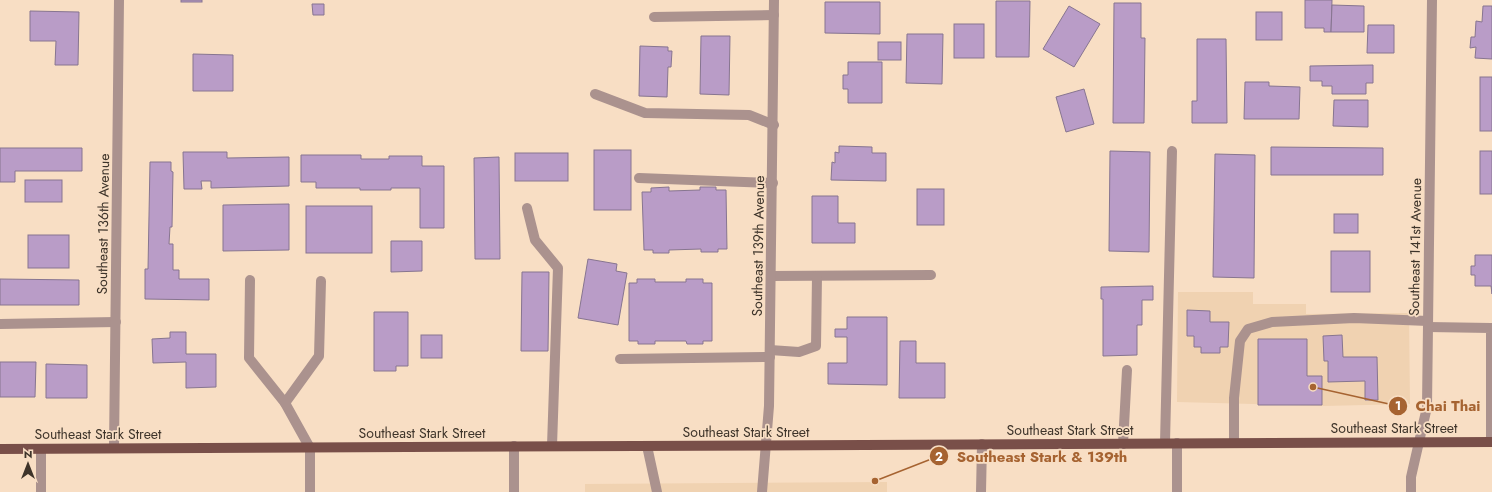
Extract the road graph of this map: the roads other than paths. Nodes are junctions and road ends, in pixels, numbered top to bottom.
1 (119, 0) edge
2 (774, 0) edge
3 (1432, 0) edge
4 (774, 15) junction
5 (654, 17) dead end
6 (595, 94) dead end
7 (774, 125) junction
8 (1172, 151) dead end
9 (640, 178) dead end
10 (773, 183) junction
11 (527, 208) dead end
12 (931, 275) dead end
13 (771, 276) junction
14 (817, 276) junction
15 (250, 280) dead end
16 (321, 281) dead end
17 (116, 322) junction
18 (0, 324) edge
19 (1428, 324) junction
20 (770, 354) junction
21 (620, 359) dead end
22 (1127, 370) dead end
23 (285, 403) junction
24 (1419, 442) junction
25 (1492, 442) edge
26 (1165, 443) junction
27 (1177, 443) junction
28 (1234, 443) junction
29 (982, 444) junction
30 (1123, 444) junction
31 (766, 445) junction
32 (514, 446) junction
33 (552, 446) junction
34 (647, 446) junction
35 (114, 448) junction
36 (310, 448) junction
37 (0, 449) edge
38 (41, 449) junction
39 (41, 492) edge
40 (310, 492) edge
41 (514, 492) edge
42 (657, 492) edge
43 (762, 492) edge
44 (981, 492) edge
45 (1177, 492) edge
46 (1411, 492) edge

1 - 17 street, Southeast 136th Avenue
2 - 4 street, Southeast 139th Avenue
3 - 19 street, Southeast 141st Avenue
4 - 5 street
4 - 7 street, Southeast 139th Avenue
6 - 7 street
7 - 10 street, Southeast 139th Avenue
8 - 26 street
9 - 10 street
10 - 13 street, Southeast 139th Avenue
11 - 33 street
12 - 14 street
13 - 14 street
13 - 20 street, Southeast 139th Avenue
14 - 20 street
15 - 23 street
16 - 23 street
17 - 18 street
17 - 35 street, Southeast 136th Avenue
19 - 24 street, Southeast 141st Avenue
19 - 25 street
19 - 28 street
20 - 21 street
20 - 31 street, Southeast 139th Avenue
22 - 30 street
23 - 36 street
24 - 25 main road, Southeast Stark Street
24 - 28 main road, Southeast Stark Street
24 - 46 street, Southeast 141st Avenue
26 - 27 main road, Southeast Stark Street
26 - 30 main road, Southeast Stark Street
27 - 28 main road, Southeast Stark Street
27 - 45 street
29 - 30 main road, Southeast Stark Street
29 - 31 main road, Southeast Stark Street
29 - 44 street
31 - 34 main road, Southeast Stark Street
31 - 43 street, Southeast 139th Avenue
32 - 33 main road, Southeast Stark Street
32 - 36 main road, Southeast Stark Street
32 - 41 street
33 - 34 main road, Southeast Stark Street
34 - 42 street
35 - 36 main road, Southeast Stark Street
35 - 38 main road, Southeast Stark Street
36 - 40 street
37 - 38 main road, Southeast Stark Street
38 - 39 street

